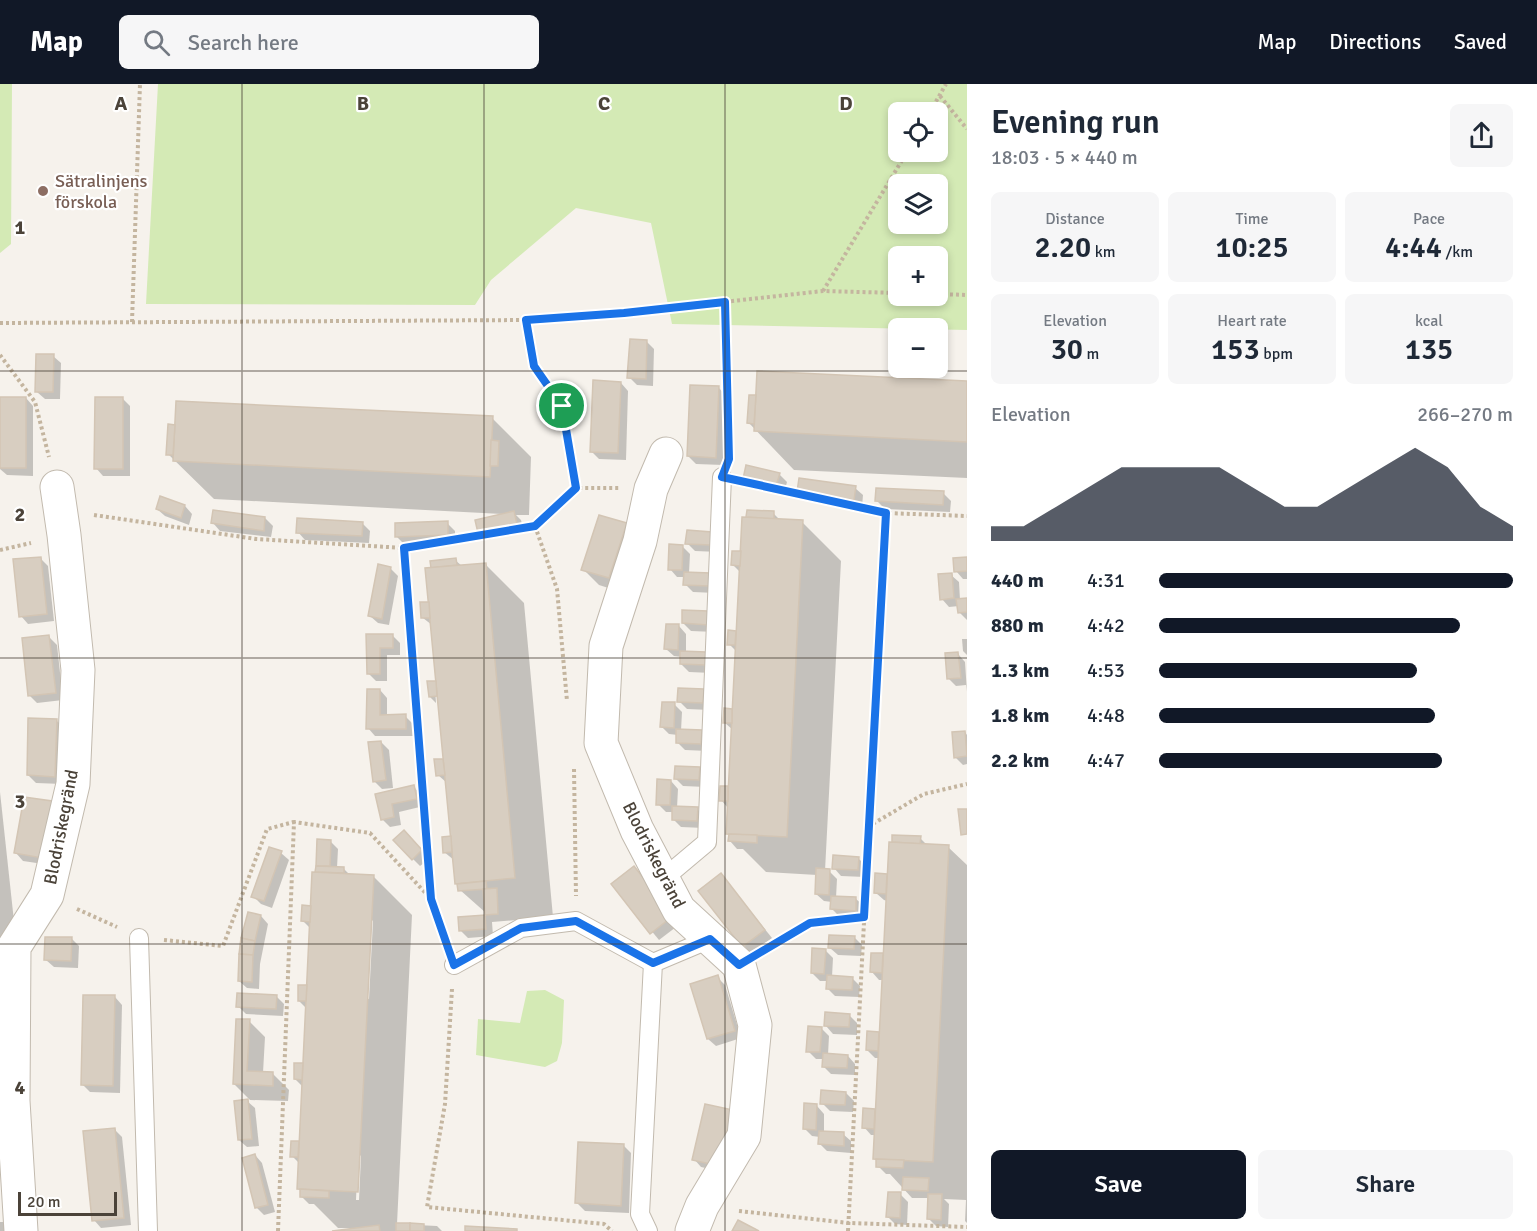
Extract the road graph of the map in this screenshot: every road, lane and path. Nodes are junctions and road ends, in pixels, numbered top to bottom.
1 (140, 84) edge
2 (946, 84) edge
3 (940, 96) junction
4 (936, 102) edge
5 (967, 129) edge
6 (901, 162) edge
7 (823, 291) junction
8 (888, 293) edge
9 (948, 294) edge
10 (967, 295) edge
11 (725, 302) junction
12 (526, 320) junction
13 (132, 322) junction
14 (0, 323) edge
15 (0, 355) edge
16 (666, 454) dead end
17 (722, 477) junction
18 (57, 486) joint
19 (576, 488) junction
20 (651, 489) junction
21 (886, 513) junction
22 (967, 516) edge
23 (64, 535) junction
24 (404, 548) junction
25 (967, 784) edge
26 (294, 822) junction
27 (869, 826) junction
28 (663, 879) junction
29 (47, 894) junction
30 (431, 899) junction
31 (864, 917) junction
32 (139, 938) junction
33 (710, 939) junction
34 (653, 963) junction
35 (454, 965) junction
36 (739, 965) junction
37 (697, 1219) edge
38 (849, 1223) junction
39 (967, 1227) edge
40 (21, 1231) edge
41 (148, 1231) edge
42 (278, 1231) edge
43 (612, 1231) edge
44 (648, 1231) edge
45 (848, 1231) edge

1 - 13 path
2 - 3 path
3 - 4 path
3 - 5 path
6 - 7 path
7 - 8 path
7 - 11 path
9 - 10 path
11 - 12 path
11 - 17 path
12 - 13 path
12 - 19 path
13 - 14 path
15 - 18 path
16 - 20 street, Blodriskegränd
17 - 21 path
17 - 28 lane
18 - 23 street, Blodriskegränd
19 - 20 path
19 - 24 path
20 - 28 street, Blodriskegränd
21 - 22 path
21 - 27 path
23 - 24 path
23 - 29 street, Blodriskegränd
24 - 30 path
25 - 27 path
26 - 30 path
26 - 32 path
26 - 42 path
27 - 31 path
28 - 33 street, Blodriskegränd
29 - 32 path
29 - 40 street, Blodriskegränd
30 - 35 path
31 - 36 path
31 - 38 path
32 - 41 lane
33 - 34 lane
33 - 36 street, Blodriskegränd
34 - 35 lane
34 - 44 lane
35 - 43 path
36 - 37 street
37 - 38 path
38 - 39 path
38 - 45 path

